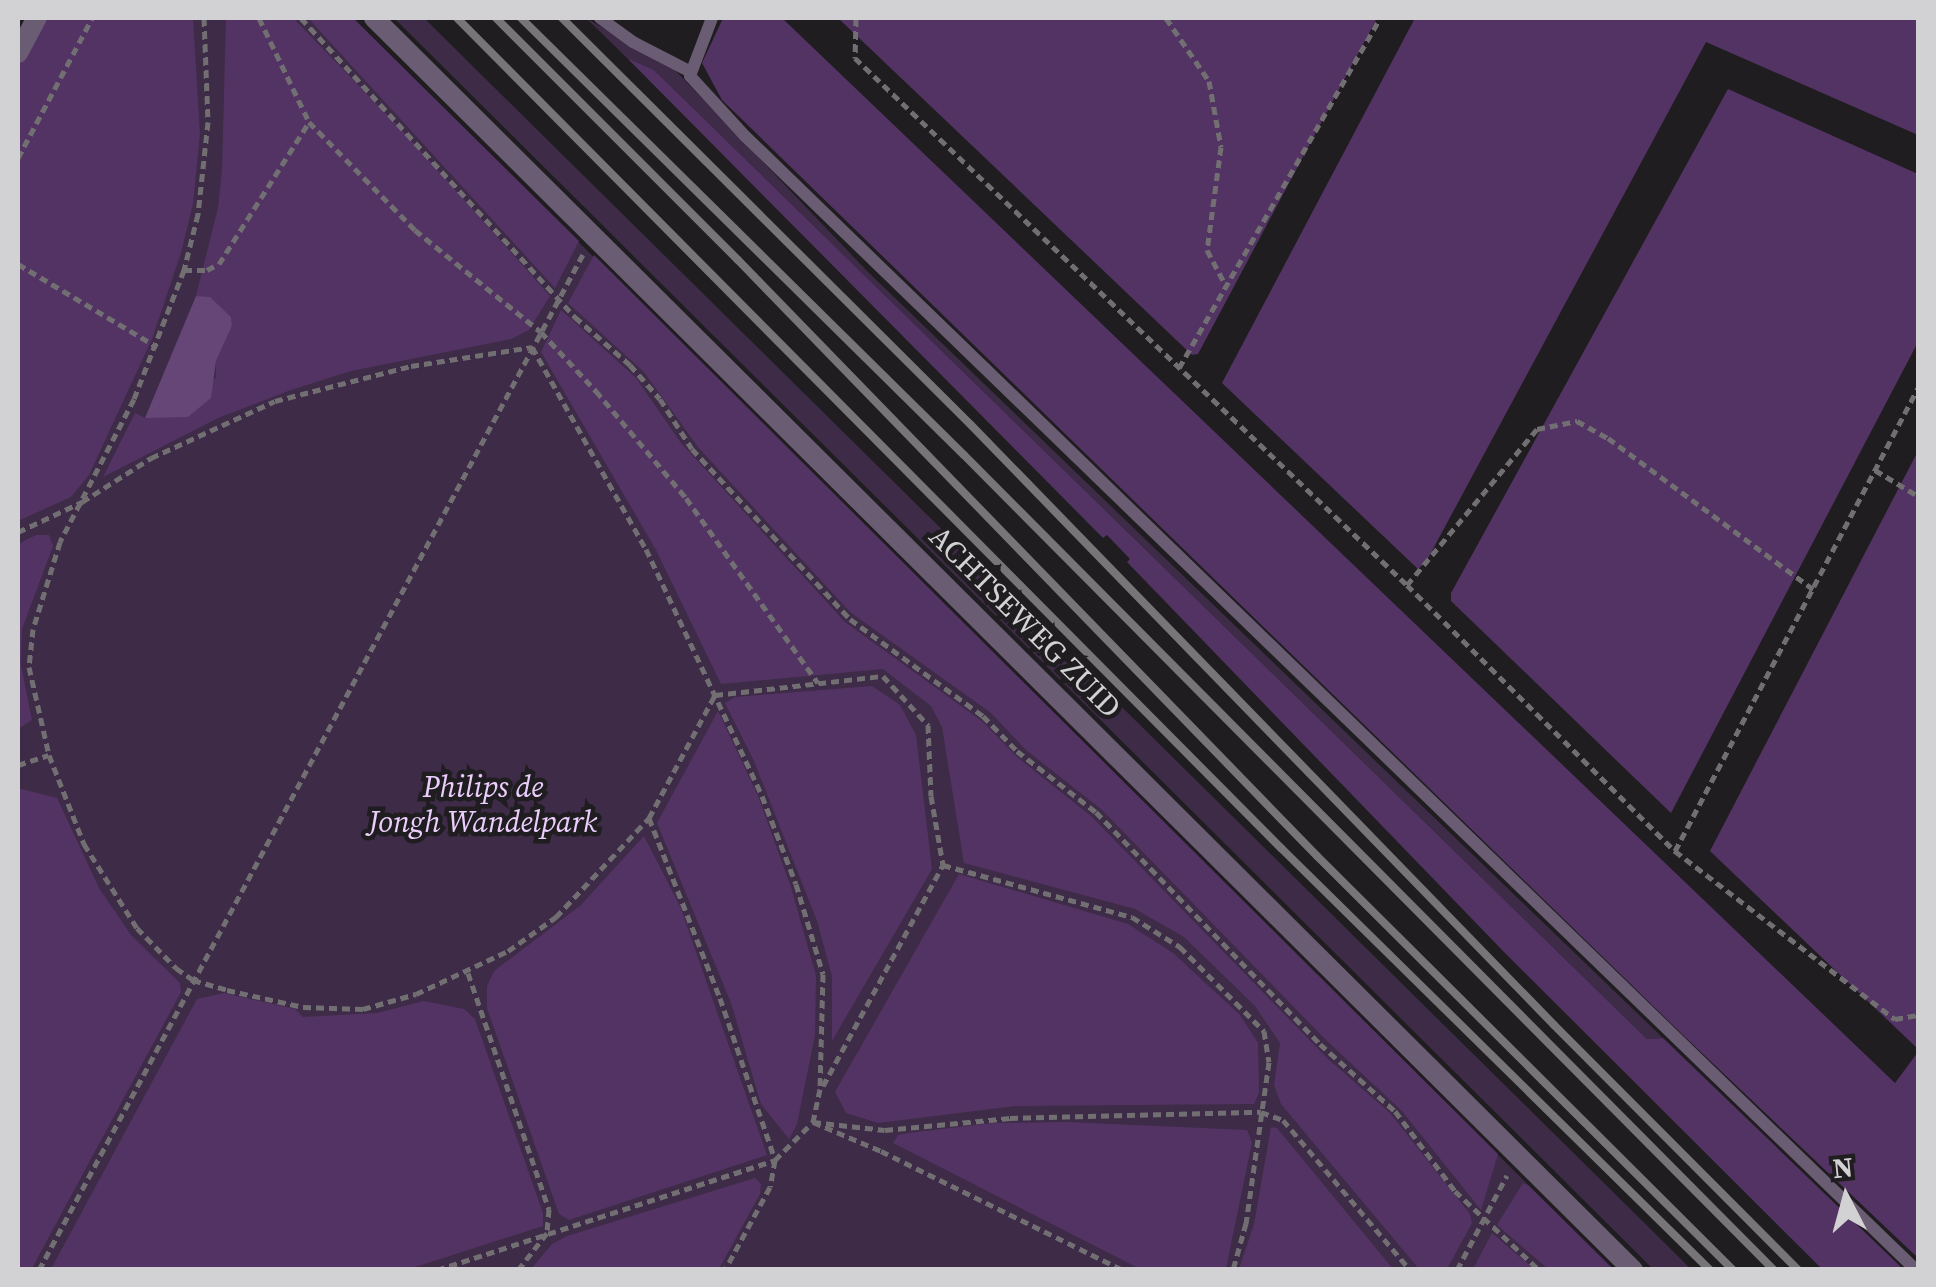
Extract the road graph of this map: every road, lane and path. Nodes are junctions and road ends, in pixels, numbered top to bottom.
1 (36, 18) edge
2 (92, 18) edge
3 (204, 18) edge
4 (260, 18) edge
5 (301, 18) edge
6 (374, 18) edge
7 (600, 18) edge
8 (712, 18) edge
9 (856, 18) edge
10 (1166, 18) edge
11 (1380, 18) edge
12 (18, 53) edge
13 (691, 72) junction
14 (309, 122) junction
15 (18, 158) edge
16 (593, 234) junction
17 (18, 264) edge
18 (184, 270) junction
19 (1226, 286) junction
20 (558, 300) junction
21 (540, 332) junction
22 (157, 347) junction
23 (532, 347) junction
24 (1179, 368) junction
25 (1918, 388) edge
26 (1875, 470) junction
27 (1918, 496) edge
28 (82, 502) junction
29 (18, 532) edge
30 (1406, 584) junction
31 (1813, 589) junction
32 (819, 683) junction
33 (715, 695) junction
34 (48, 755) junction
35 (18, 765) edge
36 (648, 818) junction
37 (1675, 851) junction
38 (944, 864) junction
39 (468, 973) junction
40 (192, 980) junction
41 (1918, 1014) edge
42 (820, 1090) junction
43 (1261, 1112) junction
44 (814, 1122) junction
45 (1518, 1154) junction
46 (775, 1160) junction
47 (1483, 1219) junction
48 (547, 1233) junction
49 (40, 1270) edge
50 (436, 1270) edge
51 (518, 1270) edge
52 (725, 1270) edge
53 (1123, 1270) edge
54 (1233, 1270) edge
55 (1410, 1270) edge
56 (1458, 1270) edge
57 (1538, 1270) edge
58 (1633, 1270) edge
59 (1916, 1270) edge

1 - 12 street
2 - 15 path
3 - 18 path
4 - 14 path
5 - 20 path
6 - 16 street, ACHTSEWEG ZUID
7 - 13 lane
8 - 13 lane
9 - 24 path
10 - 19 path
11 - 19 path
13 - 59 lane
14 - 18 path
14 - 21 path
16 - 20 path
16 - 45 street, ACHTSEWEG ZUID
17 - 22 path
18 - 22 path
19 - 24 path
20 - 21 path
20 - 47 path
21 - 23 path
21 - 32 path
22 - 28 path
23 - 28 path
23 - 33 path
23 - 40 path
24 - 30 path
25 - 26 path
26 - 27 path
26 - 31 path
28 - 29 path
28 - 34 path
30 - 31 path
30 - 37 path
31 - 37 path
32 - 33 path
32 - 38 path
33 - 36 path
33 - 42 path
34 - 35 path
34 - 40 path
36 - 39 path
36 - 46 path
37 - 41 path
38 - 42 path
38 - 43 path
39 - 40 path
39 - 48 path
40 - 49 path
42 - 44 path
43 - 44 path
43 - 54 path
43 - 55 path
44 - 46 path
44 - 53 path
45 - 47 path
45 - 58 street, ACHTSEWEG ZUID
46 - 48 path
46 - 52 path
47 - 56 path
47 - 57 path
48 - 50 path
48 - 51 path

